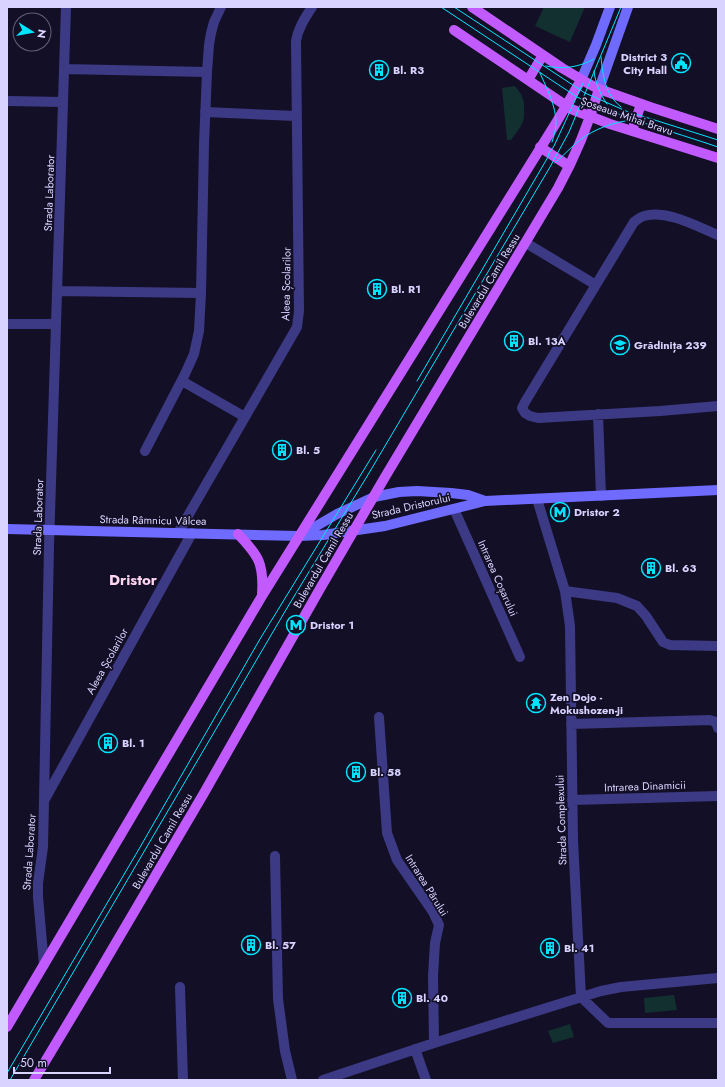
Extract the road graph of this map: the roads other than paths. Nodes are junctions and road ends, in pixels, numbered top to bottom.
1 (66, 7) edge
2 (221, 7) edge
3 (312, 7) edge
4 (472, 7) edge
5 (610, 7) edge
6 (628, 7) edge
7 (454, 30) dead end
8 (542, 55) junction
9 (64, 69) junction
10 (207, 72) junction
11 (528, 80) junction
12 (581, 80) junction
13 (599, 89) junction
14 (7, 101) edge
15 (64, 102) junction
16 (641, 104) junction
17 (566, 106) junction
18 (205, 112) junction
19 (296, 116) junction
20 (590, 117) junction
21 (718, 129) edge
22 (632, 131) junction
23 (540, 147) junction
24 (718, 158) edge
25 (569, 166) junction
26 (718, 235) edge
27 (526, 243) junction
28 (596, 285) junction
29 (57, 291) junction
30 (201, 293) junction
31 (7, 324) edge
32 (56, 324) junction
33 (182, 381) junction
34 (718, 406) edge
35 (598, 414) junction
36 (245, 418) junction
37 (144, 451) dead end
38 (718, 490) edge
39 (601, 496) junction
40 (374, 497) junction
41 (537, 499) junction
42 (485, 502) junction
43 (454, 508) junction
44 (7, 530) edge
45 (50, 530) junction
46 (354, 530) junction
47 (178, 533) junction
48 (192, 533) junction
49 (238, 534) junction
50 (299, 536) junction
51 (565, 591) junction
52 (262, 596) junction
53 (718, 646) edge
54 (520, 657) dead end
55 (378, 717) dead end
56 (571, 724) junction
57 (718, 728) edge
58 (718, 796) edge
59 (572, 800) junction
60 (44, 801) junction
61 (275, 856) dead end
62 (44, 965) junction
63 (714, 979) edge
64 (180, 987) dead end
65 (581, 998) junction
66 (716, 1023) edge
67 (7, 1027) edge
68 (434, 1043) junction
69 (415, 1049) junction
70 (34, 1080) edge
71 (183, 1080) edge
72 (292, 1080) edge
73 (323, 1080) edge
74 (426, 1080) edge

1 - 9 street, Strada Laborator
2 - 10 street
3 - 19 street, Aleea Școlarilor
4 - 8 main road, Șoseaua Mihai Bravu
5 - 12 street
6 - 13 street
7 - 11 main road, Șoseaua Mihai Bravu
8 - 11 main road
8 - 12 main road, Șoseaua Mihai Bravu
9 - 10 street
9 - 15 street, Strada Laborator
10 - 18 street
11 - 17 main road, Șoseaua Mihai Bravu
12 - 13 main road, Șoseaua Mihai Bravu
12 - 17 main road
13 - 16 main road, Șoseaua Mihai Bravu
13 - 20 main road, Bulevardul Camil Ressu
14 - 15 street
15 - 29 street, Strada Laborator
16 - 21 main road, Șoseaua Mihai Bravu
16 - 22 main road
17 - 20 main road, Șoseaua Mihai Bravu
17 - 23 main road
18 - 19 street
18 - 30 street
19 - 36 street, Aleea Școlarilor
20 - 22 main road, Șoseaua Mihai Bravu
20 - 25 main road, Bulevardul Camil Ressu
22 - 24 main road, Șoseaua Mihai Bravu
23 - 25 main road
23 - 50 main road
25 - 27 main road, Bulevardul Camil Ressu
26 - 28 street
27 - 28 street
27 - 40 main road, Bulevardul Camil Ressu
28 - 35 street
29 - 30 street
29 - 32 street, Strada Laborator
30 - 33 street
31 - 32 street
32 - 45 street, Strada Laborator
33 - 36 street
33 - 37 street
34 - 35 street
35 - 39 street
36 - 47 street, Aleea Școlarilor
38 - 39 street, Strada Dristorului
39 - 41 street, Strada Dristorului
40 - 42 street, Strada Dristorului
40 - 46 main road, Bulevardul Camil Ressu
40 - 50 street, Strada Dristorului
41 - 42 street, Strada Dristorului
41 - 51 street, Strada Complexului
42 - 43 street, Strada Dristorului
43 - 46 street, Strada Dristorului
43 - 54 street, Intrarea Coșarului
44 - 45 street, Strada Râmnicu Vâlcea
45 - 47 street, Strada Râmnicu Vâlcea
45 - 60 street, Strada Laborator
46 - 50 street, Strada Dristorului
46 - 70 main road, Bulevardul Camil Ressu
47 - 48 street, Strada Râmnicu Vâlcea
48 - 49 street, Strada Râmnicu Vâlcea
48 - 60 street, Aleea Școlarilor
49 - 50 street, Strada Râmnicu Vâlcea
49 - 52 main road
50 - 52 main road
51 - 53 street
51 - 56 street, Strada Complexului
52 - 62 main road
55 - 68 street, Intrarea Părului
56 - 57 street
56 - 59 street, Strada Complexului
58 - 59 street, Intrarea Dinamicii
59 - 65 street, Strada Complexului
60 - 62 street, Strada Laborator
61 - 72 street
62 - 67 main road
63 - 65 street
64 - 71 street
65 - 66 street
65 - 68 street
68 - 69 street
69 - 73 street
69 - 74 street

